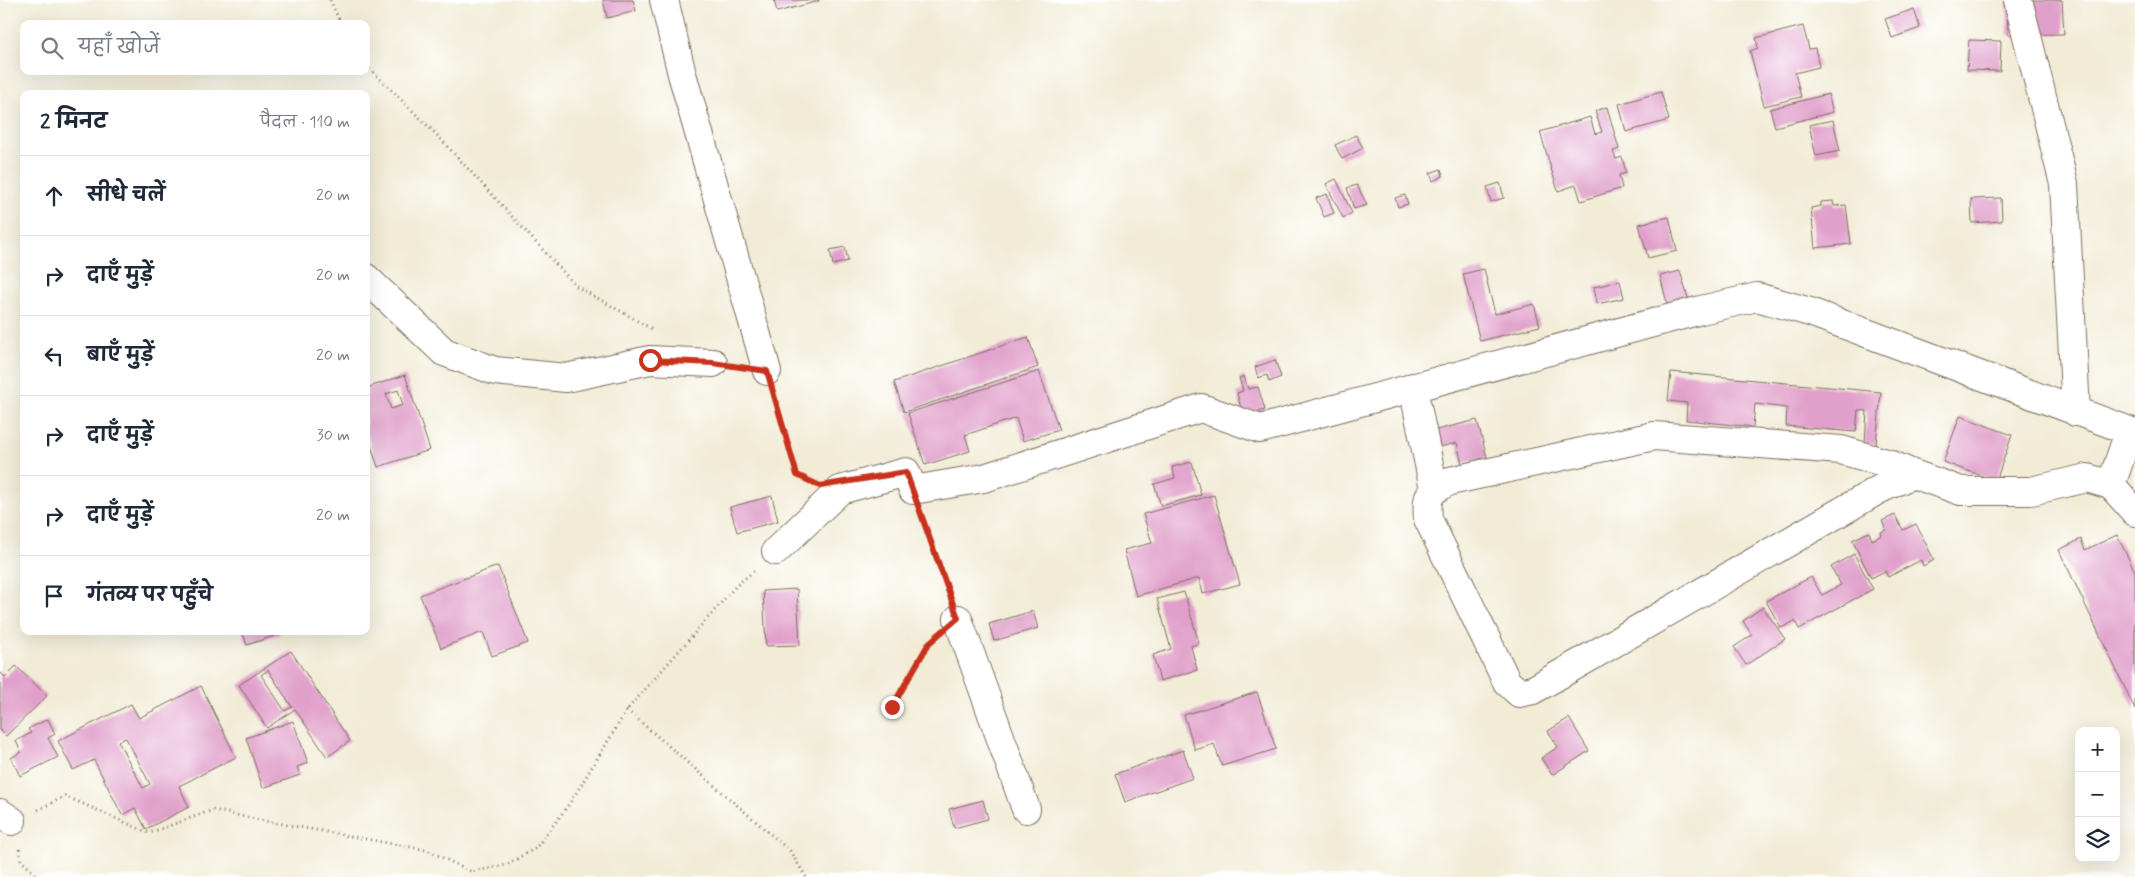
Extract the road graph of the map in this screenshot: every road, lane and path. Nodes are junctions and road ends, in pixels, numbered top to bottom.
1 (330, 0) edge
2 (664, 0) edge
3 (2018, 0) edge
4 (339, 20) edge
5 (370, 68) edge
6 (370, 282) edge
7 (653, 329) dead end
8 (713, 363) dead end
9 (767, 371) joint
10 (1413, 388) junction
11 (2076, 412) junction
12 (2132, 432) edge
13 (1913, 474) junction
14 (812, 482) dead end
15 (2111, 485) junction
16 (1434, 489) junction
17 (912, 490) junction
18 (2135, 512) edge
19 (776, 551) joint
20 (958, 618) junction
21 (892, 707) dead end
22 (627, 710) junction
23 (1026, 809) dead end
24 (6, 817) edge
25 (38, 877) edge
26 (806, 877) edge

1 - 4 path
2 - 9 street
3 - 11 street
5 - 7 path
6 - 8 street
9 - 14 path
10 - 11 street
10 - 16 street
10 - 17 street
11 - 12 street
12 - 15 street
13 - 15 street
13 - 16 street
13 - 16 street
15 - 18 street
17 - 19 street
17 - 20 path
19 - 22 path
20 - 21 path
20 - 23 street
22 - 24 path
22 - 26 path
24 - 25 path

